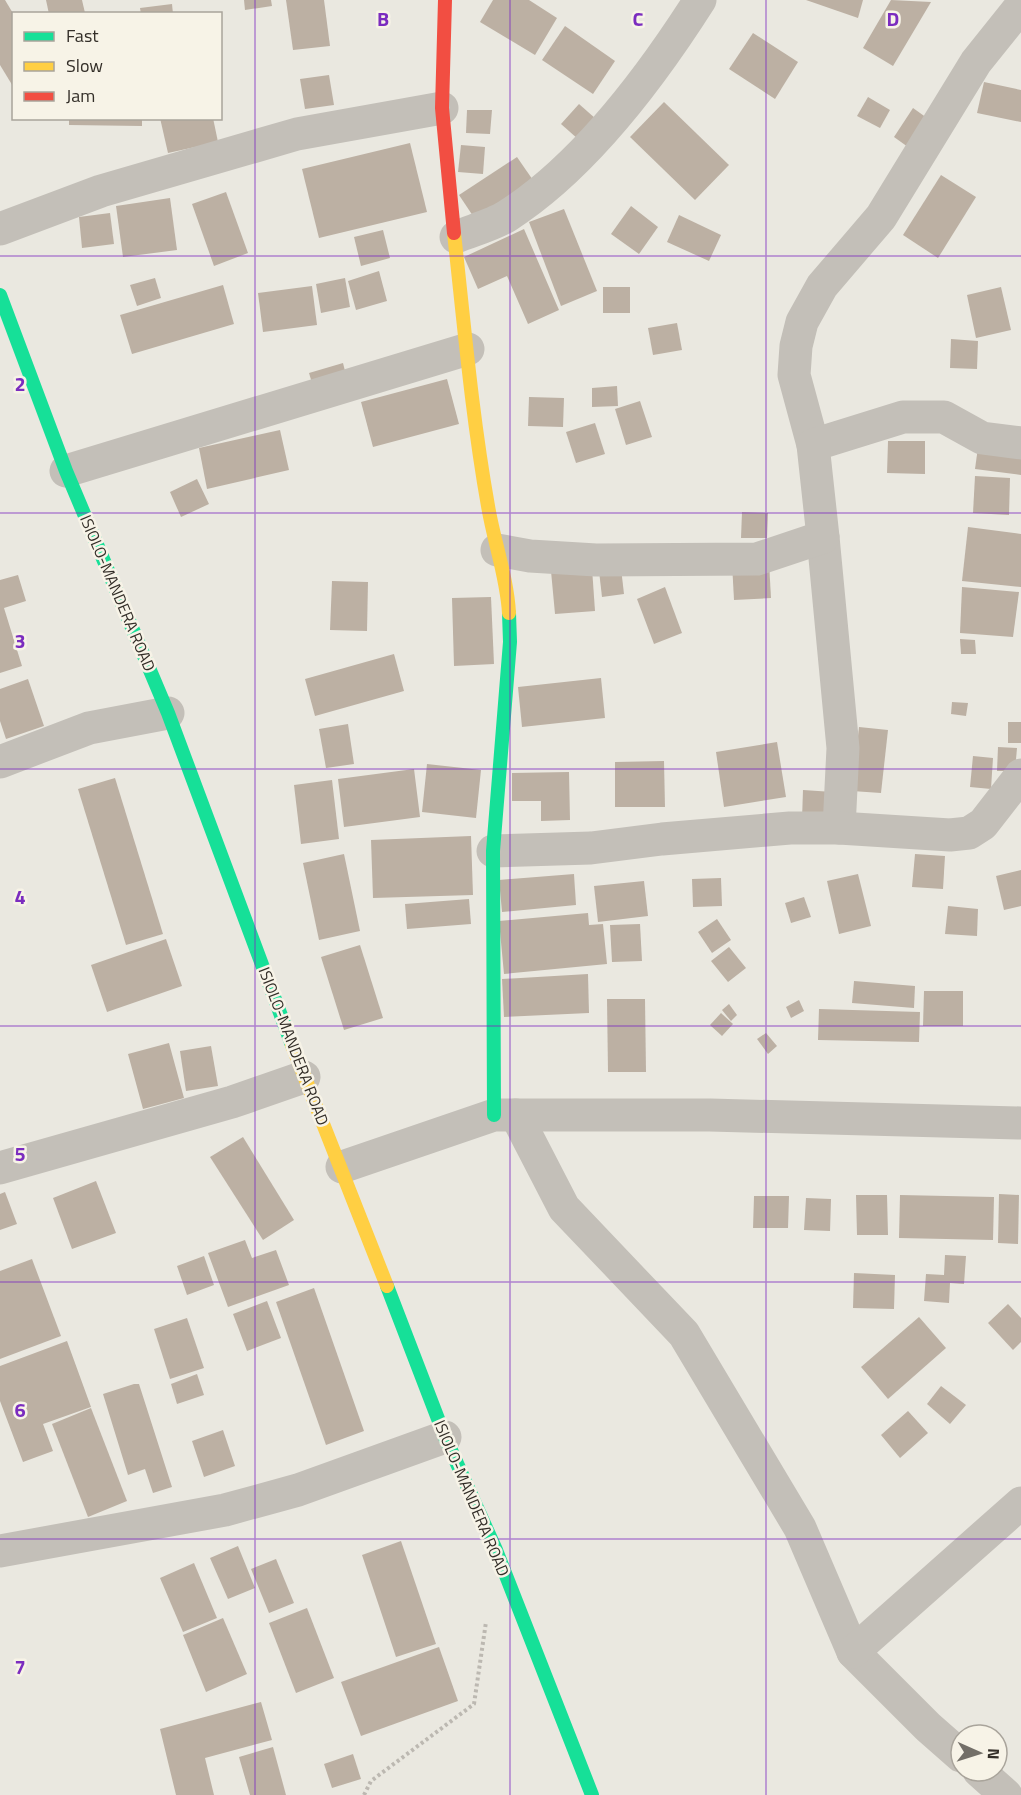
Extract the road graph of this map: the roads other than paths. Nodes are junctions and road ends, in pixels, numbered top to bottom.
1 (445, 0) edge
2 (700, 0) edge
3 (1012, 9) edge
4 (442, 108) junction
5 (0, 229) edge
6 (456, 237) junction
7 (0, 295) edge
8 (468, 349) junction
9 (1021, 443) edge
10 (813, 445) junction
11 (66, 471) junction
12 (823, 537) junction
13 (497, 550) junction
14 (168, 713) junction
15 (0, 762) edge
16 (1021, 775) edge
17 (839, 828) junction
18 (494, 851) junction
19 (304, 1077) junction
20 (505, 1115) junction
21 (1021, 1123) edge
22 (342, 1167) junction
23 (0, 1168) edge
24 (445, 1437) junction
25 (1021, 1503) edge
26 (0, 1551) edge
27 (853, 1652) junction
28 (949, 1745) edge
29 (992, 1783) edge
30 (592, 1795) edge
31 (1006, 1795) edge

1 - 4 main road
2 - 6 street
3 - 10 street
4 - 5 street
4 - 6 main road
6 - 8 main road
7 - 11 main road, ISIOLO-MANDERA ROAD
8 - 11 street
8 - 13 main road
9 - 10 street
10 - 12 street
11 - 14 main road, ISIOLO-MANDERA ROAD
12 - 13 street
12 - 17 street
13 - 18 main road
14 - 15 street
14 - 19 main road, ISIOLO-MANDERA ROAD
16 - 17 street
17 - 18 street
18 - 20 main road
19 - 22 main road, ISIOLO-MANDERA ROAD
19 - 23 street
20 - 21 street
20 - 22 street
20 - 27 street
22 - 24 main road, ISIOLO-MANDERA ROAD
24 - 26 street
24 - 30 main road, ISIOLO-MANDERA ROAD
25 - 27 street
27 - 28 street
29 - 31 street

